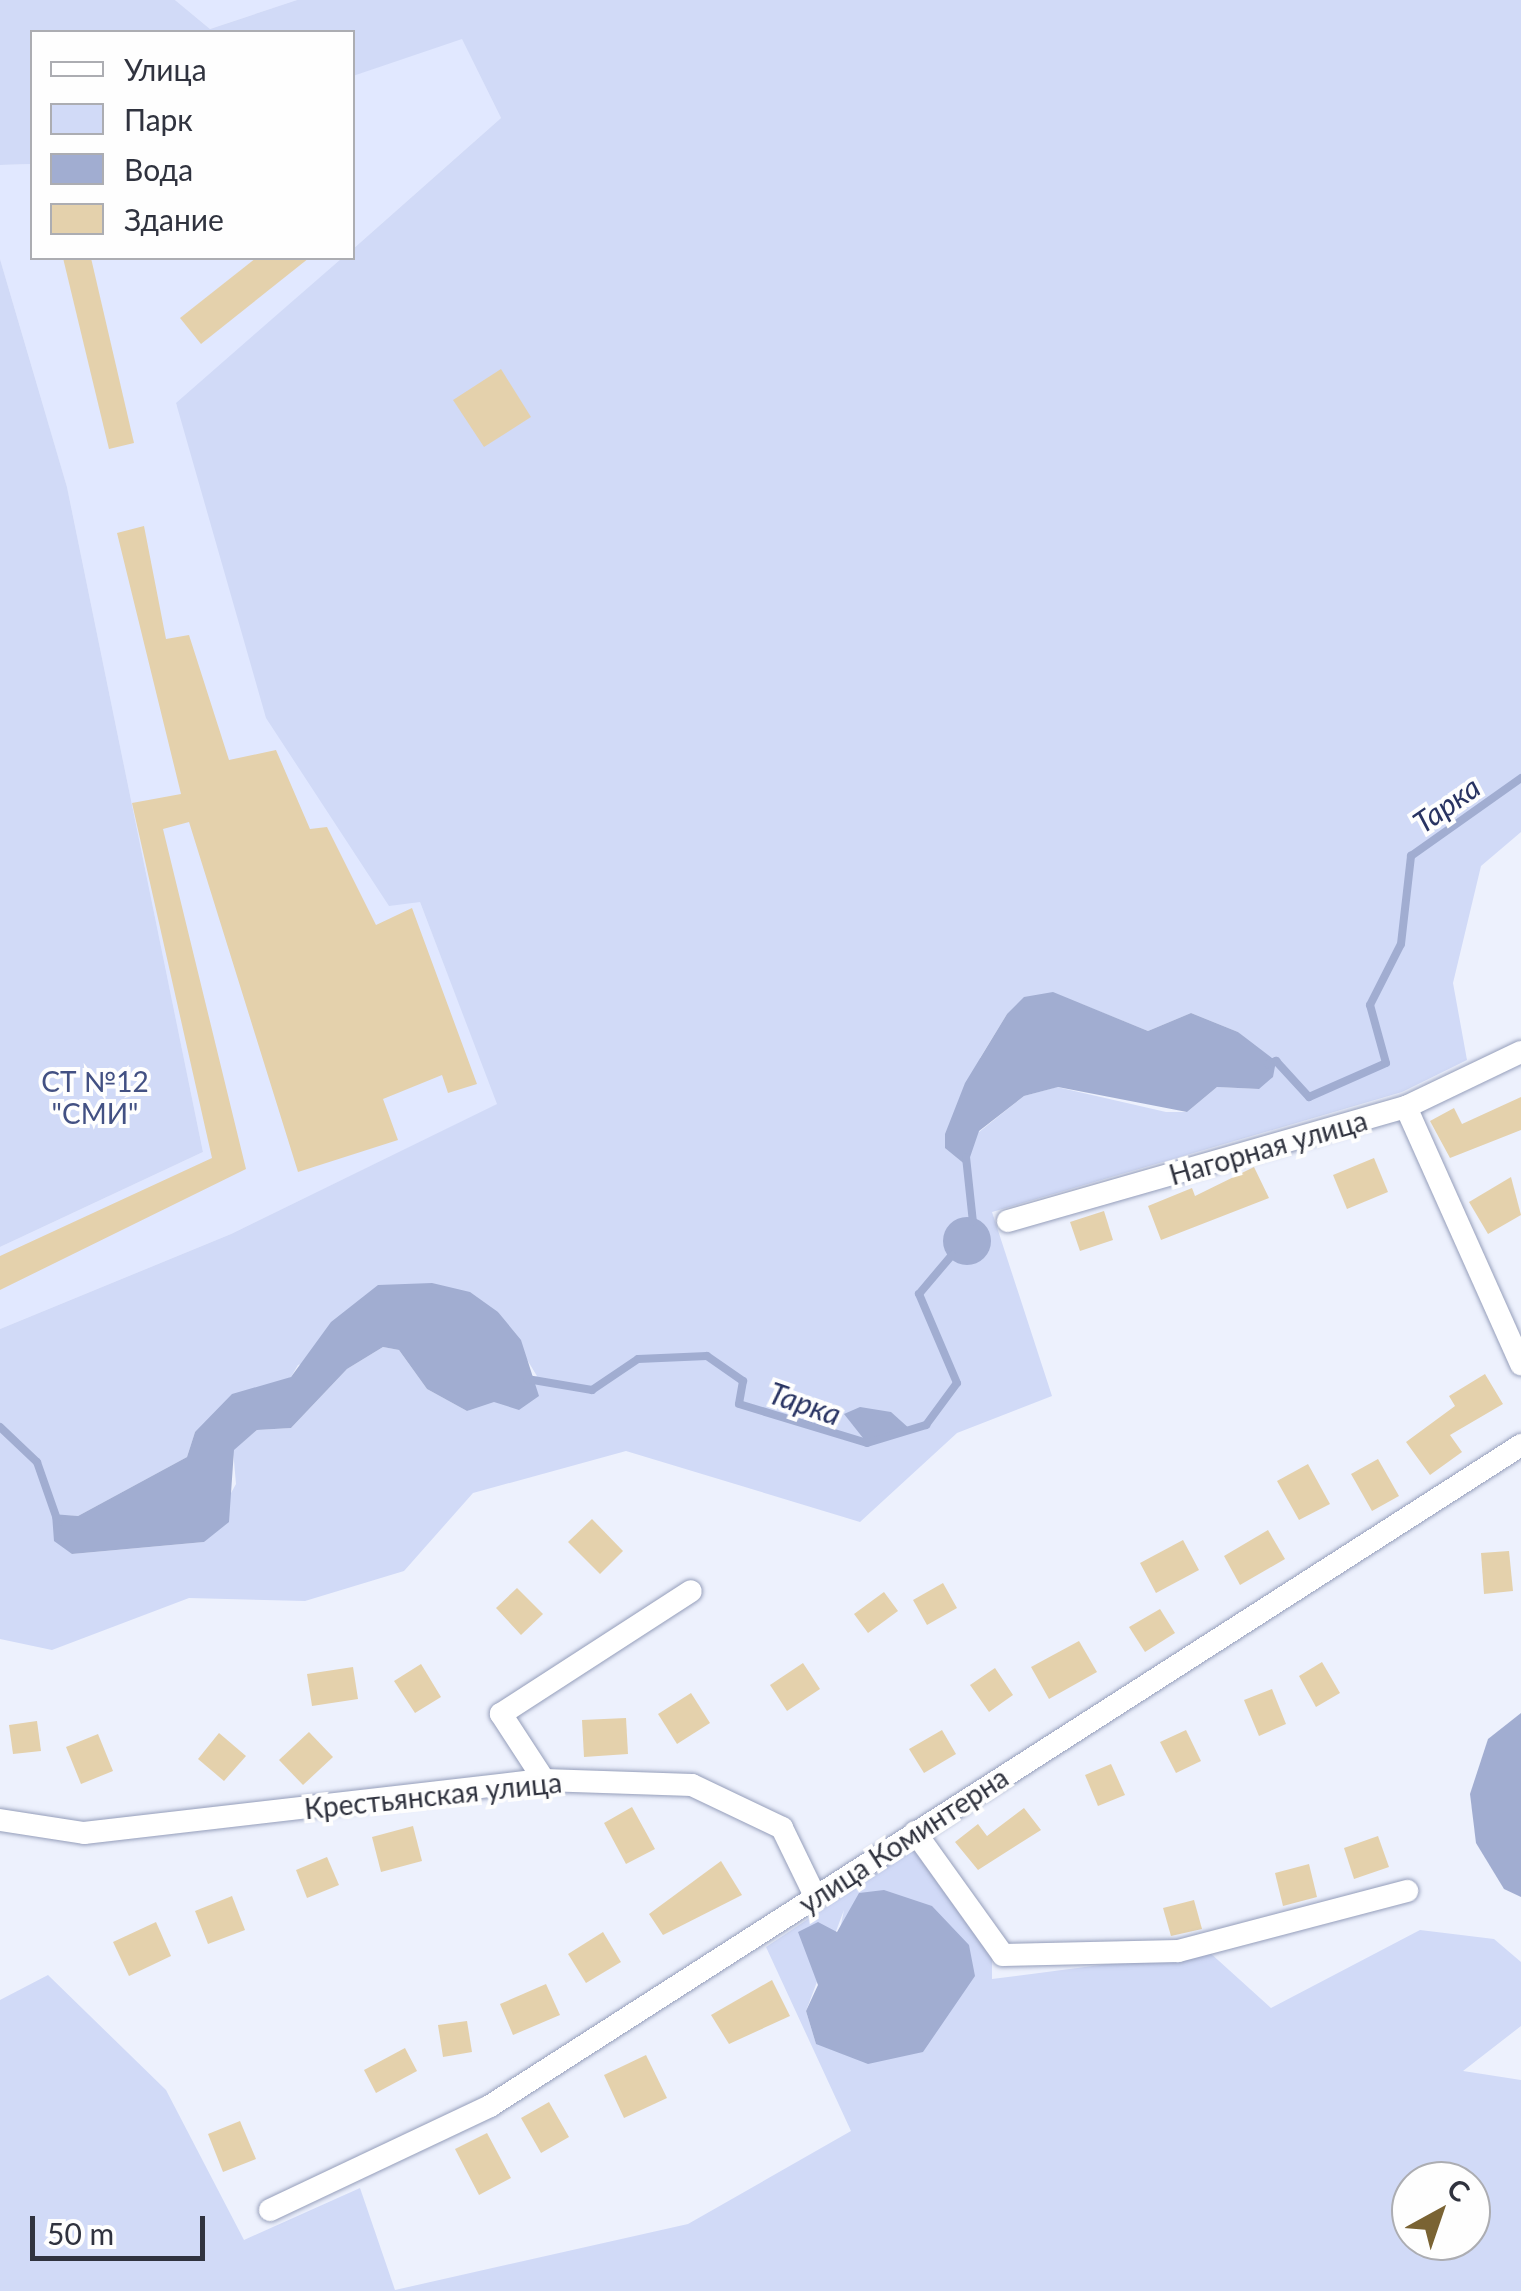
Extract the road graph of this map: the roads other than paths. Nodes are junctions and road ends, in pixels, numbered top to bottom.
1 (1521, 1052) edge
2 (1406, 1107) junction
3 (1008, 1221) dead end
4 (1521, 1364) edge
5 (1521, 1445) edge
6 (691, 1590) dead end
7 (544, 1780) junction
8 (0, 1820) edge
9 (915, 1832) junction
10 (1408, 1892) dead end
11 (815, 1896) junction
12 (270, 2210) dead end

1 - 2 street, Нагорная улица
2 - 3 street, Нагорная улица
2 - 4 street
5 - 9 street, улица Коминтерна
6 - 7 street
7 - 8 street, Крестьянская улица
7 - 11 street, Крестьянская улица
9 - 10 street
9 - 11 street, улица Коминтерна
11 - 12 street, улица Коминтерна

